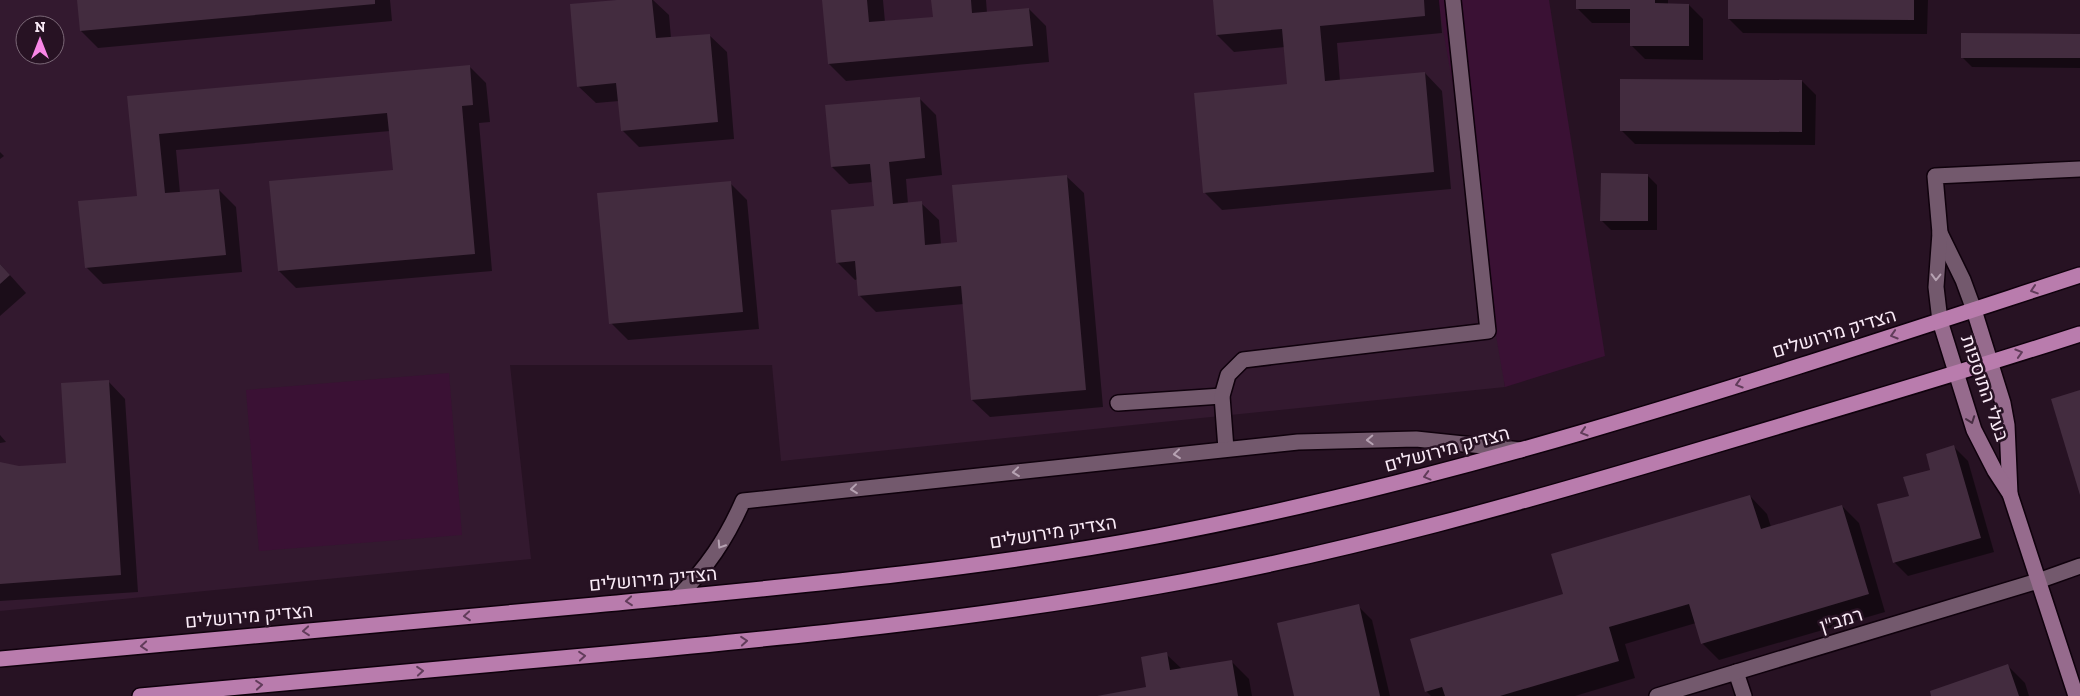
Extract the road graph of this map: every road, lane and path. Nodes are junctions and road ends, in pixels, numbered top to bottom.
1 (1454, 0) edge
2 (2080, 169) edge
3 (1940, 232) junction
4 (2080, 274) edge
5 (1974, 310) junction
6 (1940, 320) junction
7 (2080, 334) edge
8 (1990, 362) junction
9 (1956, 374) junction
10 (1222, 396) junction
11 (1118, 403) dead end
12 (1226, 449) junction
13 (1523, 450) junction
14 (2010, 494) junction
15 (2080, 566) edge
16 (2038, 582) junction
17 (678, 597) junction
18 (0, 659) edge
19 (1736, 672) junction
20 (140, 696) edge
21 (1657, 696) edge
22 (1744, 696) edge
23 (2076, 696) edge

1 - 10 street
2 - 3 street
3 - 5 street
3 -> 6 street
4 -> 5 main road, הצדיק מירושלים
5 - 6 main road, הצדיק מירושלים
5 - 8 street, בעלי התוספות
6 - 9 street, בעלי התוספות
6 -> 13 main road, הצדיק מירושלים
8 -> 7 main road
8 - 9 main road
8 - 14 street, בעלי התוספות
9 -> 14 street, בעלי התוספות
20 -> 9 main road
10 - 11 street
10 - 12 street
13 -> 12 street
12 -> 17 street
13 -> 17 main road, הצדיק מירושלים
14 - 16 street, בעלי התוספות
15 - 16 street, רמב"ן
16 - 19 street, רמב"ן
16 - 23 street, בעלי התוספות
17 -> 18 main road, הצדיק מירושלים
19 - 21 street, רמב"ן
19 - 22 street

